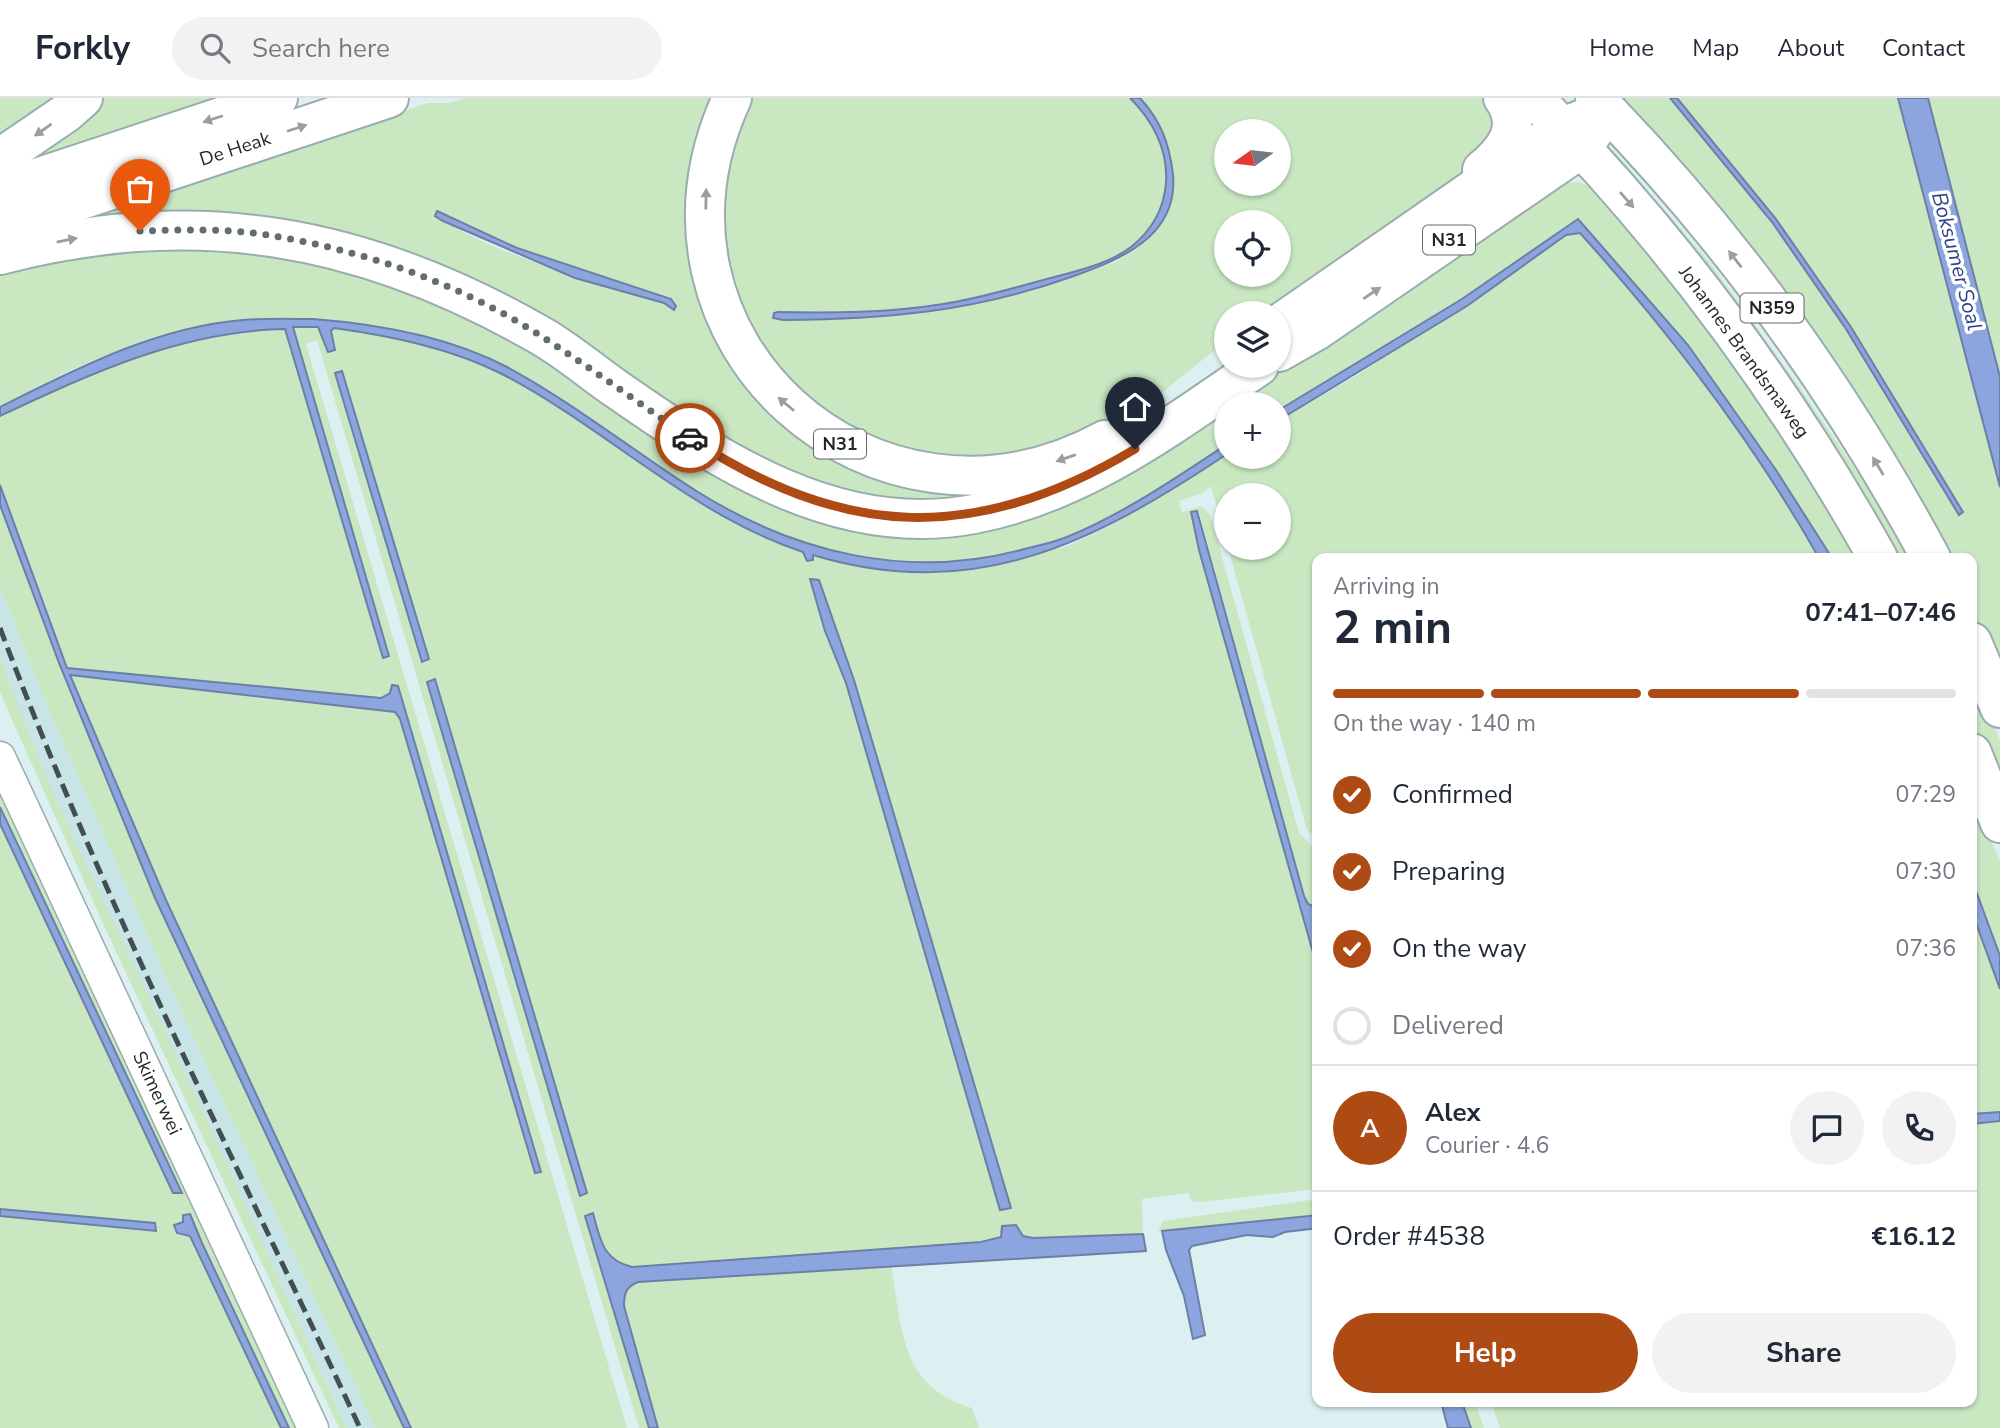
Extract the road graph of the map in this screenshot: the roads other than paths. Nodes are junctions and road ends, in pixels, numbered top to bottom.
1 (83, 98) edge
2 (278, 98) edge
3 (389, 98) edge
4 (732, 98) edge
5 (1503, 98) edge
6 (1534, 98) edge
7 (1601, 104) edge
8 (1573, 138) junction
9 (0, 159) edge
10 (0, 190) edge
11 (1456, 201) junction
12 (0, 227) edge
13 (0, 255) edge
14 (1291, 316) edge
15 (1291, 345) edge
16 (1214, 369) edge
17 (1241, 378) edge
18 (1875, 553) edge
19 (1928, 553) edge
20 (1977, 654) edge
21 (2000, 708) edge
22 (0, 757) edge
23 (1977, 765) edge
24 (2000, 823) edge
25 (313, 1428) edge

1 -> 9 highway
2 -> 10 highway, De Heak
12 -> 3 highway, De Heak
16 -> 4 highway, N31
5 - 11 highway, N31
6 - 8 highway, Johannes Brandsmaweg / N359
7 - 8 highway
19 -> 7 highway, N359
8 - 11 highway, N31
15 -> 8 highway, N31
8 -> 18 highway, Johannes Brandsmaweg / N359
11 - 14 highway, N31
13 -> 17 highway
20 - 21 highway
22 - 25 street, Skimerwei
23 - 24 highway

